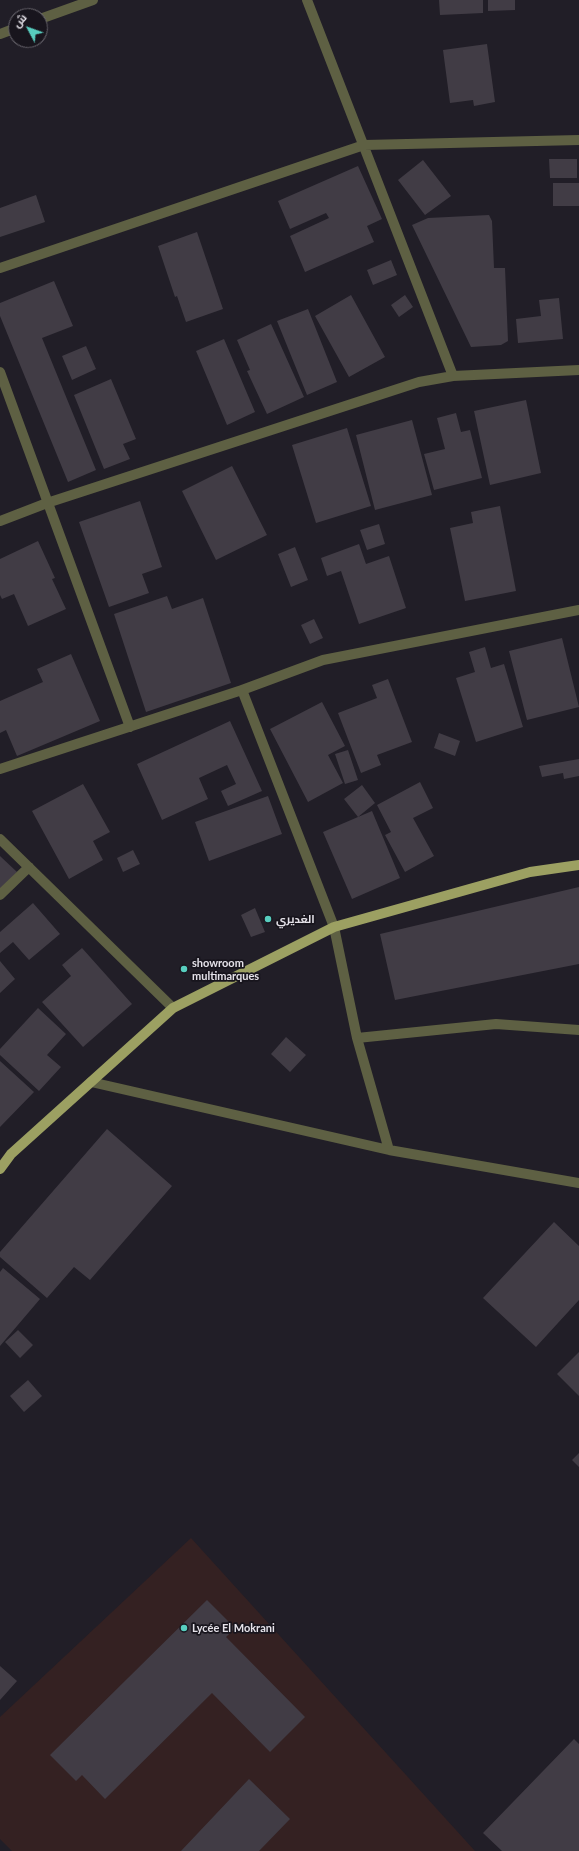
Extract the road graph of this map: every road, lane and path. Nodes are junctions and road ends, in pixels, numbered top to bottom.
1 (94, 0) edge
2 (307, 0) edge
3 (80, 2) edge
4 (48, 16) edge
5 (579, 140) edge
6 (364, 145) junction
7 (0, 268) edge
8 (579, 370) edge
9 (0, 372) edge
10 (453, 376) junction
11 (47, 503) junction
12 (0, 521) edge
13 (579, 610) edge
14 (242, 690) junction
15 (130, 727) junction
16 (0, 769) edge
17 (0, 839) edge
18 (579, 865) edge
19 (29, 867) junction
20 (0, 895) edge
21 (334, 927) junction
22 (173, 1008) junction
23 (579, 1030) edge
24 (357, 1038) junction
25 (91, 1082) junction
26 (389, 1150) junction
27 (0, 1169) edge
28 (579, 1184) edge

1 - 3 street
2 - 6 street
3 - 4 street
5 - 6 street
6 - 7 street
6 - 10 street
8 - 10 street
9 - 11 street
10 - 11 street
11 - 12 street
11 - 15 street
13 - 14 street
14 - 15 street
14 - 21 street
15 - 16 street
17 - 19 street
18 - 21 main road
19 - 20 street
19 - 22 street
21 - 22 main road
21 - 24 street
22 - 25 main road
23 - 24 street
24 - 26 street
25 - 26 street
25 - 27 main road
26 - 28 street

